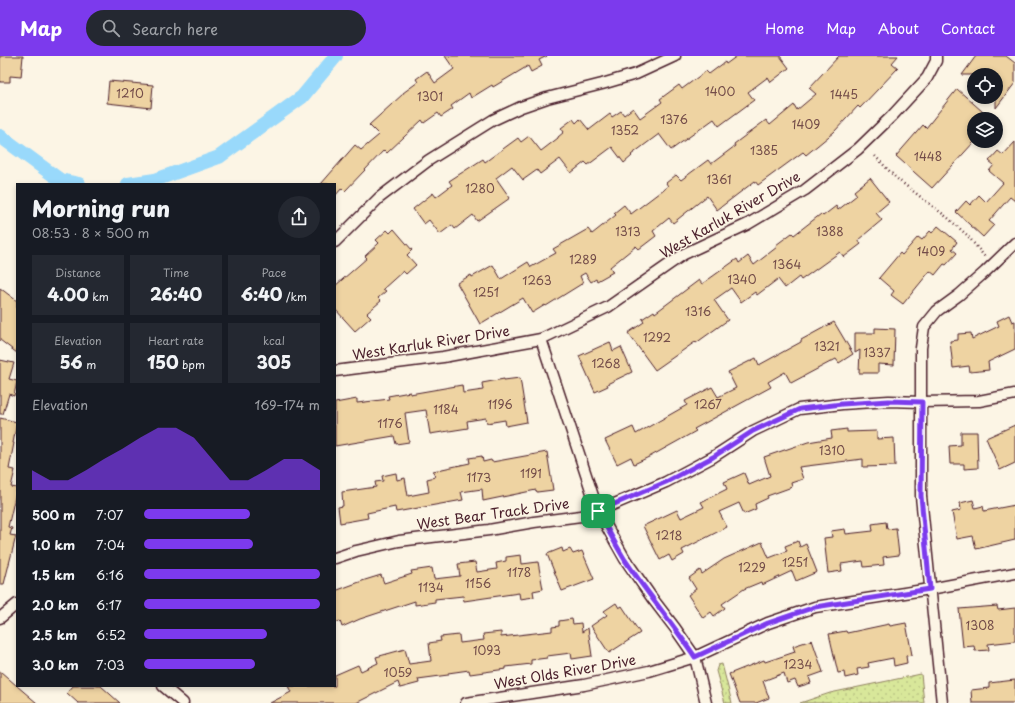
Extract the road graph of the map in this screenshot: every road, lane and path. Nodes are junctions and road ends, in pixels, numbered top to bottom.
1 (674, 56) edge
2 (936, 56) edge
3 (875, 156) dead end
4 (336, 241) edge
5 (1015, 243) edge
6 (986, 258) dead end
7 (540, 339) junction
8 (336, 371) edge
9 (1015, 394) edge
10 (922, 402) junction
11 (598, 511) junction
12 (336, 558) edge
13 (1015, 572) edge
14 (930, 589) junction
15 (16, 605) edge
16 (0, 618) edge
17 (695, 657) junction
18 (164, 687) edge
19 (183, 703) edge
20 (466, 703) edge
21 (706, 703) edge
22 (942, 703) edge

1 - 4 street
2 - 7 street, West Karluk River Drive
3 - 6 path
5 - 10 street
7 - 8 street, West Karluk River Drive
7 - 11 street
9 - 10 street, West Bear Track Drive
10 - 11 street, West Bear Track Drive
10 - 14 street
11 - 12 street, West Bear Track Drive
11 - 17 street
13 - 14 street, West Olds River Drive
14 - 17 street, West Olds River Drive
14 - 22 street
15 - 16 street
17 - 20 street, West Olds River Drive
17 - 21 street
18 - 19 street

